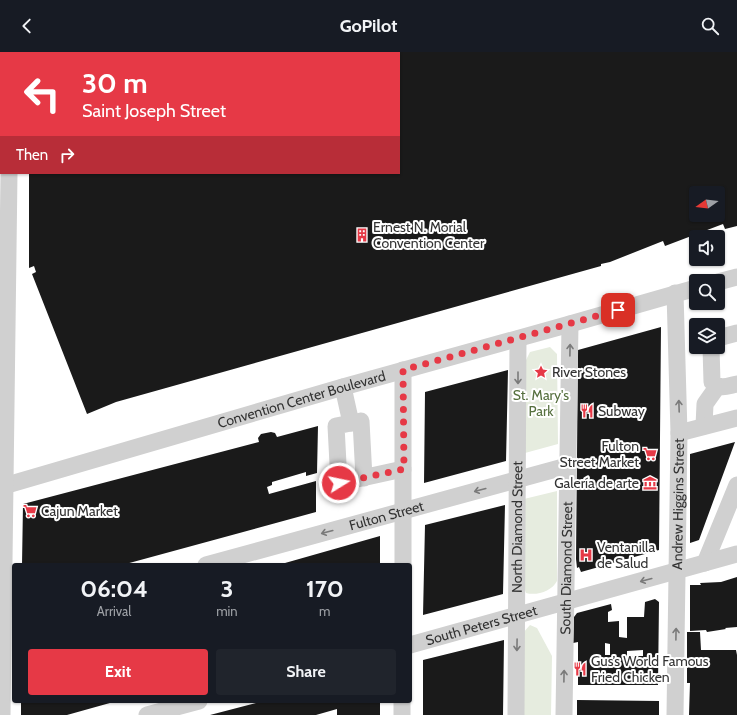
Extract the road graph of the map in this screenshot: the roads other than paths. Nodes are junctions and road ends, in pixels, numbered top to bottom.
1 (9, 174) edge
2 (737, 277) edge
3 (725, 280) edge
4 (689, 290) edge
5 (675, 293) junction
6 (570, 324) junction
7 (737, 333) edge
8 (725, 336) edge
9 (518, 339) junction
10 (712, 354) edge
11 (403, 370) junction
12 (737, 384) edge
13 (717, 386) junction
14 (344, 387) junction
15 (737, 418) edge
16 (351, 423) junction
17 (704, 426) junction
18 (679, 433) junction
19 (567, 466) junction
20 (404, 469) junction
21 (364, 478) junction
22 (517, 480) junction
23 (737, 485) edge
24 (2, 486) edge
25 (404, 511) junction
26 (737, 554) edge
27 (213, 563) edge
28 (403, 563) edge
29 (705, 563) junction
30 (676, 571) junction
31 (565, 602) junction
32 (517, 615) junction
33 (6, 620) edge
34 (412, 644) edge
35 (192, 703) edge
36 (402, 703) edge
37 (2, 715) edge
38 (147, 715) edge
39 (402, 715) edge
40 (516, 715) edge
41 (564, 715) edge
42 (675, 715) edge

1 - 24 street
2 - 3 street
4 - 5 street, Convention Center Boulevard
5 - 6 street, Convention Center Boulevard
18 -> 5 street, Andrew Higgins Street
6 - 9 street, Convention Center Boulevard
19 -> 6 street, South Diamond Street
7 - 8 street
9 - 11 street, Convention Center Boulevard
9 -> 22 street, North Diamond Street
10 - 13 street
11 - 14 street, Convention Center Boulevard
11 - 20 street
12 - 13 street
13 - 17 street
14 - 16 street
14 - 24 street, Convention Center Boulevard
15 - 17 street
16 - 21 street
16 - 21 street
17 - 18 street
18 - 30 street, Andrew Higgins Street
19 - 22 street, Fulton Street
19 - 31 street, South Diamond Street
20 - 21 street
20 - 25 street
22 -> 25 street, Fulton Street
22 - 32 street, North Diamond Street
23 - 29 street
24 - 33 street
25 -> 27 street, Fulton Street
25 - 28 street
26 - 29 street, South Peters Street
29 - 30 street, South Peters Street
30 -> 31 street, South Peters Street
42 -> 30 street, Andrew Higgins Street
31 - 32 street, South Peters Street
41 -> 31 street, South Diamond Street
32 - 34 street, South Peters Street
32 -> 40 street, North Diamond Street
33 - 37 street
35 - 38 street
36 - 39 street

